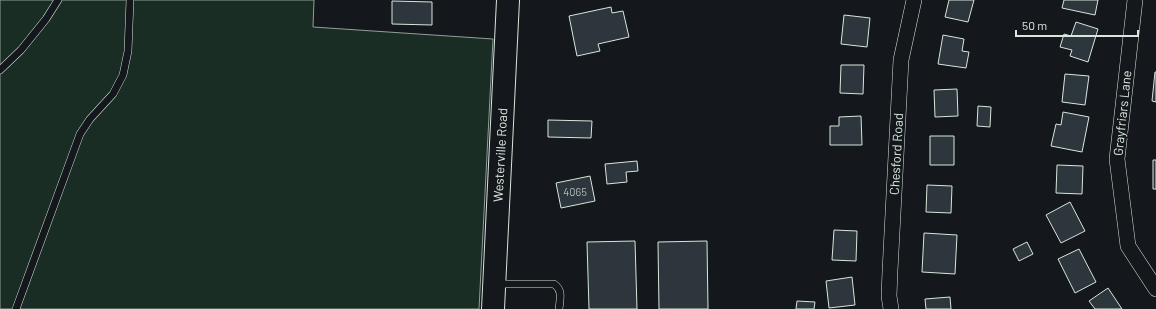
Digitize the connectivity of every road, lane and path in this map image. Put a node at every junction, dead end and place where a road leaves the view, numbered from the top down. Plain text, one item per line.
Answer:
1 (58, 0) edge
2 (130, 0) edge
3 (508, 0) edge
4 (914, 0) edge
5 (1135, 0) edge
6 (0, 70) edge
7 (494, 284) junction
8 (1156, 289) edge
9 (16, 309) edge
10 (493, 309) edge
11 (559, 309) edge
12 (891, 309) edge

1 - 6 lane
2 - 9 lane
3 - 7 main road, Westerville Road
4 - 12 street, Chesford Road
5 - 8 street, Grayfriars Lane
7 - 10 main road, Westerville Road
7 - 11 lane

